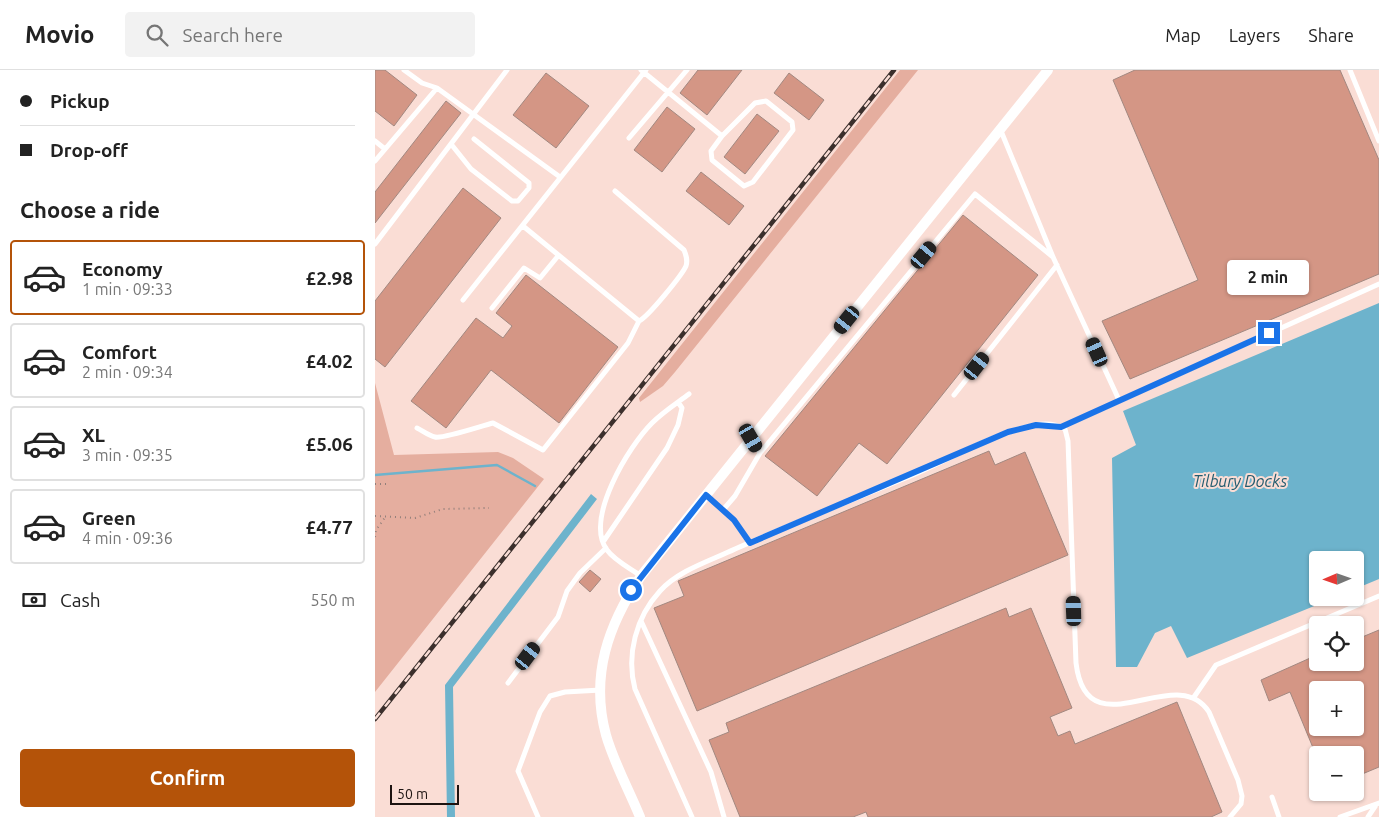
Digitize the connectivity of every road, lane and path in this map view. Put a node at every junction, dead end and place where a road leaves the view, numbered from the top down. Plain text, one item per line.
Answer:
1 (404, 70) edge
2 (507, 70) edge
3 (687, 70) edge
4 (1049, 70) edge
5 (1350, 70) edge
6 (644, 71) edge
7 (437, 88) junction
8 (669, 94) junction
9 (474, 114) junction
10 (1001, 131) junction
11 (721, 136) junction
12 (629, 138) dead end
13 (474, 139) dead end
14 (1379, 140) edge
15 (375, 141) edge
16 (451, 144) junction
17 (385, 149) junction
18 (375, 161) edge
19 (560, 177) junction
20 (615, 191) dead end
21 (523, 226) junction
22 (375, 244) edge
23 (558, 256) junction
24 (1053, 257) junction
25 (1057, 265) junction
26 (1379, 284) edge
27 (463, 300) dead end
28 (492, 308) dead end
29 (639, 321) junction
30 (689, 394) dead end
31 (954, 395) dead end
32 (1119, 400) junction
33 (679, 402) junction
34 (1061, 427) junction
35 (417, 428) dead end
36 (751, 438) junction
37 (760, 453) junction
38 (375, 484) edge
39 (389, 484) dead end
40 (706, 495) junction
41 (489, 508) dead end
42 (723, 510) junction
43 (375, 516) edge
44 (386, 516) junction
45 (375, 537) edge
46 (603, 542) junction
47 (750, 543) junction
48 (606, 548) junction
49 (641, 576) junction
50 (1379, 596) edge
51 (641, 621) junction
52 (508, 683) dead end
53 (601, 690) junction
54 (1194, 697) junction
55 (1272, 797) dead end
56 (1377, 804) edge
57 (538, 817) edge
58 (640, 817) edge
59 (692, 817) edge
60 (724, 817) edge
61 (1230, 817) edge
62 (1279, 817) edge
63 (1341, 817) edge
64 (1368, 817) edge

1 - 7 lane
2 - 9 lane
3 - 8 lane
4 - 10 street
5 - 14 lane
6 - 8 lane
6 - 19 lane
7 - 9 lane
7 - 17 lane
8 - 11 lane
8 - 12 lane
9 - 16 lane
9 - 19 lane
10 - 24 lane
10 - 36 street
11 - 11 lane
13 - 16 lane
15 - 17 lane
16 - 22 lane
17 - 18 lane
19 - 21 lane
20 - 29 lane
21 - 23 lane
21 - 27 lane
23 - 28 lane
23 - 29 lane
24 - 25 lane
24 - 37 lane
25 - 31 lane
25 - 32 lane
26 - 32 lane
29 - 35 lane
30 - 33 lane
32 - 34 lane
33 - 46 lane
33 - 46 lane
34 - 47 lane
34 - 54 lane
36 - 37 lane
36 - 40 street
37 - 42 lane
38 - 39 path
40 - 42 lane
40 - 49 street
41 - 44 path
42 - 47 lane
43 - 44 path
44 - 45 path
46 - 48 lane
47 - 51 lane
48 - 49 lane
48 - 52 lane
49 - 53 street
50 - 54 lane
51 - 59 lane
51 - 60 lane
53 - 57 lane
53 - 58 street
54 - 61 lane
55 - 62 lane
56 - 63 lane
56 - 64 lane

